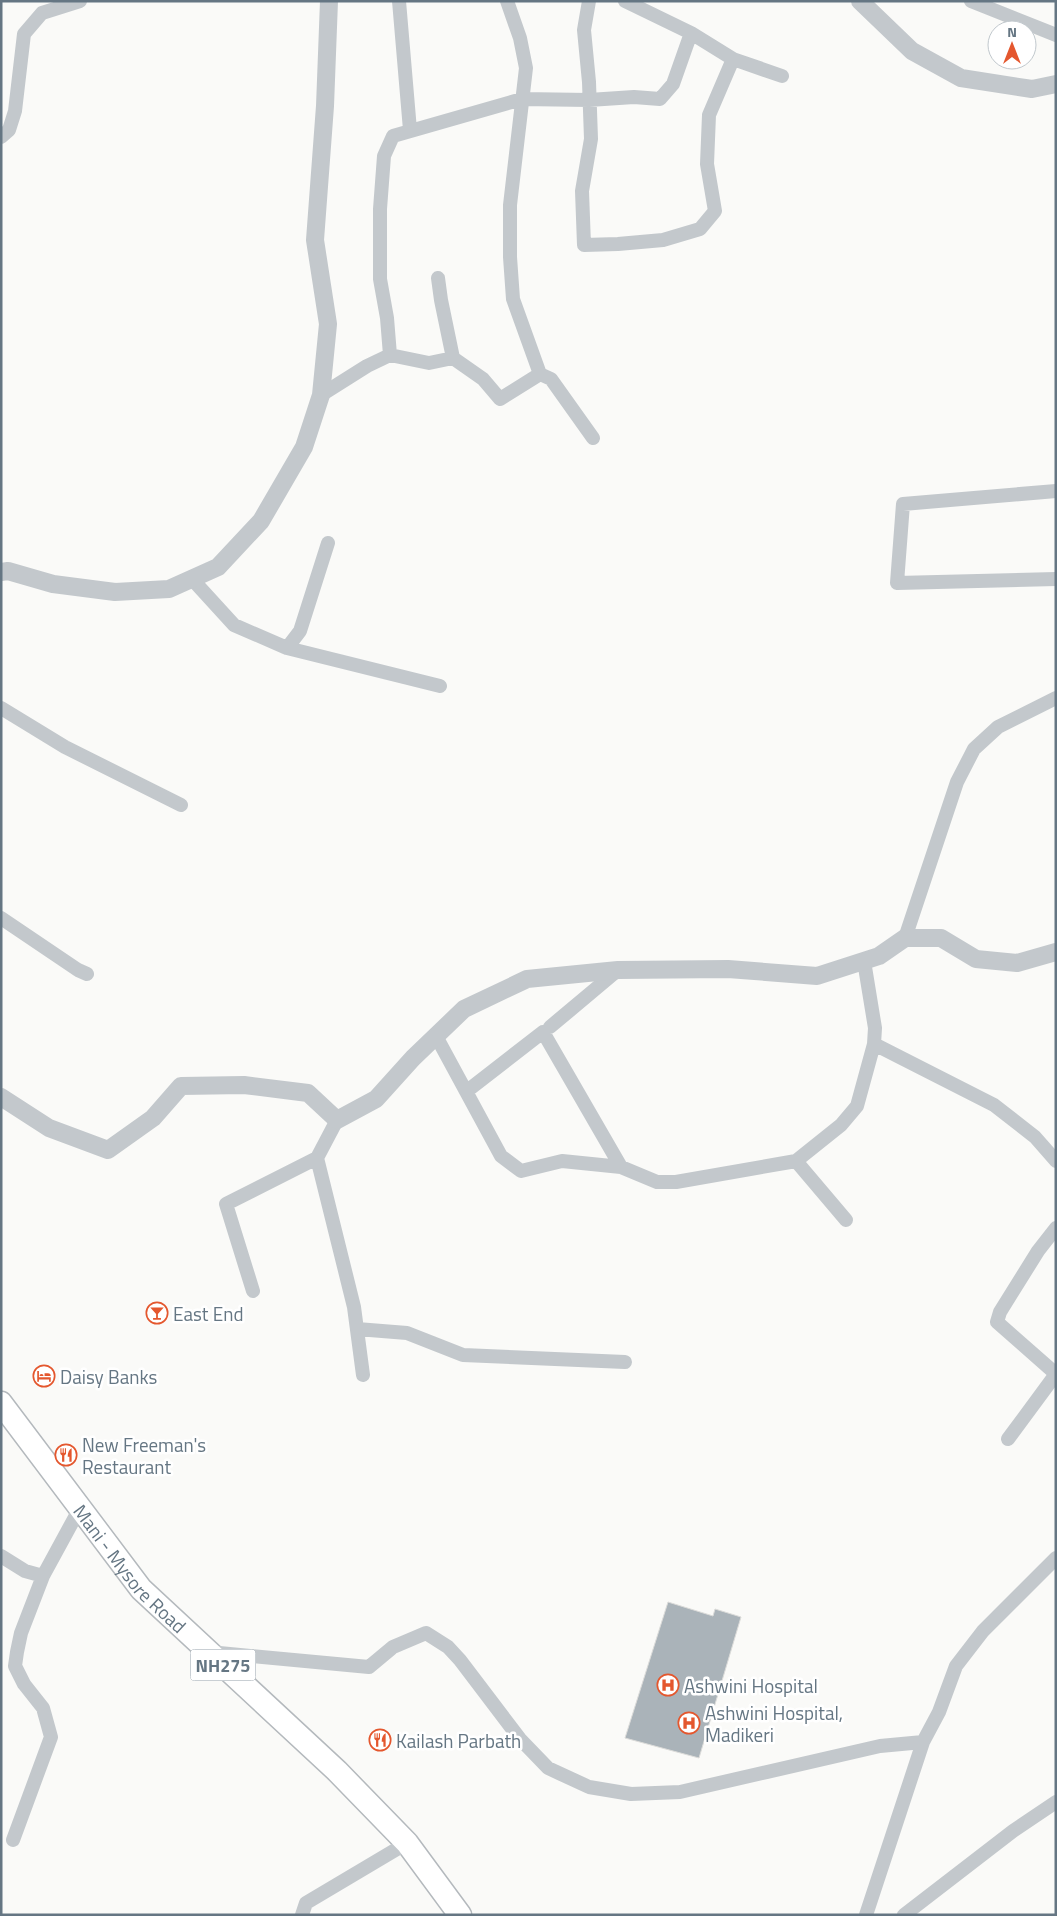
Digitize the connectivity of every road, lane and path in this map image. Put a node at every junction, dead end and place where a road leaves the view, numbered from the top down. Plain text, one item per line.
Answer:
1 (80, 1) edge
2 (329, 1) edge
3 (399, 1) edge
4 (507, 1) edge
5 (589, 1) edge
6 (625, 1) edge
7 (860, 1) edge
8 (971, 1) edge
9 (691, 33) junction
10 (1056, 35) edge
11 (734, 59) junction
12 (782, 76) dead end
13 (1056, 84) edge
14 (522, 99) junction
15 (590, 100) junction
16 (410, 130) junction
17 (1, 137) edge
18 (438, 278) dead end
19 (390, 355) junction
20 (453, 358) junction
21 (540, 374) junction
22 (321, 395) junction
23 (593, 438) dead end
24 (1056, 491) edge
25 (328, 543) dead end
26 (1, 572) edge
27 (192, 579) junction
28 (1056, 579) edge
29 (287, 648) junction
30 (440, 686) dead end
31 (1056, 698) edge
32 (1, 708) edge
33 (181, 805) dead end
34 (1, 918) edge
35 (905, 938) junction
36 (1056, 952) edge
37 (864, 961) junction
38 (618, 970) junction
39 (87, 974) dead end
40 (550, 1027) dead end
41 (436, 1036) junction
42 (874, 1044) junction
43 (467, 1091) junction
44 (1, 1097) edge
45 (337, 1120) junction
46 (316, 1158) junction
47 (796, 1160) junction
48 (1056, 1161) edge
49 (621, 1167) junction
50 (846, 1220) dead end
51 (1056, 1228) edge
52 (253, 1292) dead end
53 (357, 1329) junction
54 (625, 1362) dead end
55 (1056, 1374) edge
56 (363, 1375) dead end
57 (1, 1403) edge
58 (1008, 1439) dead end
59 (80, 1508) junction
60 (1, 1556) edge
61 (1056, 1558) edge
62 (43, 1576) junction
63 (208, 1652) junction
64 (923, 1742) junction
65 (1056, 1802) edge
66 (13, 1840) dead end
67 (407, 1843) junction
68 (302, 1915) edge
69 (460, 1915) edge
70 (866, 1915) edge
71 (904, 1915) edge

1 - 17 street
2 - 22 street
3 - 16 street
4 - 14 street
5 - 15 street
6 - 9 street
7 - 13 street
8 - 10 street
9 - 11 street
9 - 15 street
11 - 12 street
11 - 15 street
14 - 15 street
14 - 16 street
14 - 21 street
16 - 19 street
18 - 20 street
19 - 20 street
19 - 22 street
20 - 21 street
21 - 23 street
22 - 27 street
24 - 28 street
25 - 29 street
26 - 27 street
27 - 29 street
29 - 30 street
31 - 35 street
32 - 33 street
34 - 39 street
35 - 36 street
35 - 37 street
37 - 38 street
37 - 42 street
38 - 40 street
38 - 41 street
41 - 43 street
41 - 45 street
42 - 47 street
42 - 48 street
43 - 49 street
43 - 49 street
44 - 45 street
45 - 46 street
46 - 52 street
46 - 53 street
47 - 49 street
47 - 50 street
51 - 55 street
53 - 54 street
53 - 56 street
55 - 58 street
57 - 59 highway, Mani - Mysore Road / NH275
59 - 62 street
59 - 63 highway, Mani - Mysore Road / NH275
60 - 62 street
61 - 64 street
62 - 66 street
63 - 64 street
63 - 67 highway, Mani - Mysore Road / NH275
64 - 70 street
65 - 71 street
67 - 68 street
67 - 69 highway, Mani - Mysore Road / NH275

